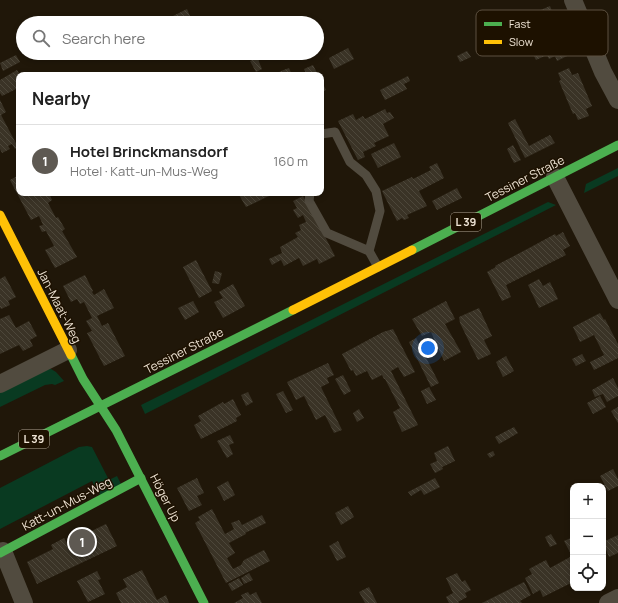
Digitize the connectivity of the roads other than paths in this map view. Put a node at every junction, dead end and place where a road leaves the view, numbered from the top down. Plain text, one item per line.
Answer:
1 (573, 0) edge
2 (577, 10) edge
3 (596, 56) edge
4 (618, 100) edge
5 (324, 134) edge
6 (618, 145) edge
7 (555, 177) junction
8 (310, 196) edge
9 (0, 215) edge
10 (369, 251) junction
11 (378, 267) junction
12 (618, 300) edge
13 (68, 350) junction
14 (0, 384) edge
15 (100, 406) junction
16 (0, 456) edge
17 (141, 478) junction
18 (1, 552) edge
19 (618, 598) edge
20 (24, 603) edge
21 (204, 603) edge
22 (608, 603) edge

1 - 2 street
3 - 4 street
5 - 10 lane
6 - 7 main road, Tessiner Straße / L 39
7 - 11 main road, Tessiner Straße / L 39
7 - 12 street
8 - 10 lane
9 - 13 main road, Jan-Maat-Weg
10 - 11 lane
11 - 15 main road, Tessiner Straße / L 39
13 - 14 street
13 - 15 main road, Jan-Maat-Weg
15 - 16 main road, Tessiner Straße / L 39
15 - 17 main road, Höger Up
17 - 18 main road, Katt-un-Mus-Weg
17 - 21 main road, Höger Up
18 - 20 street
19 - 22 street

